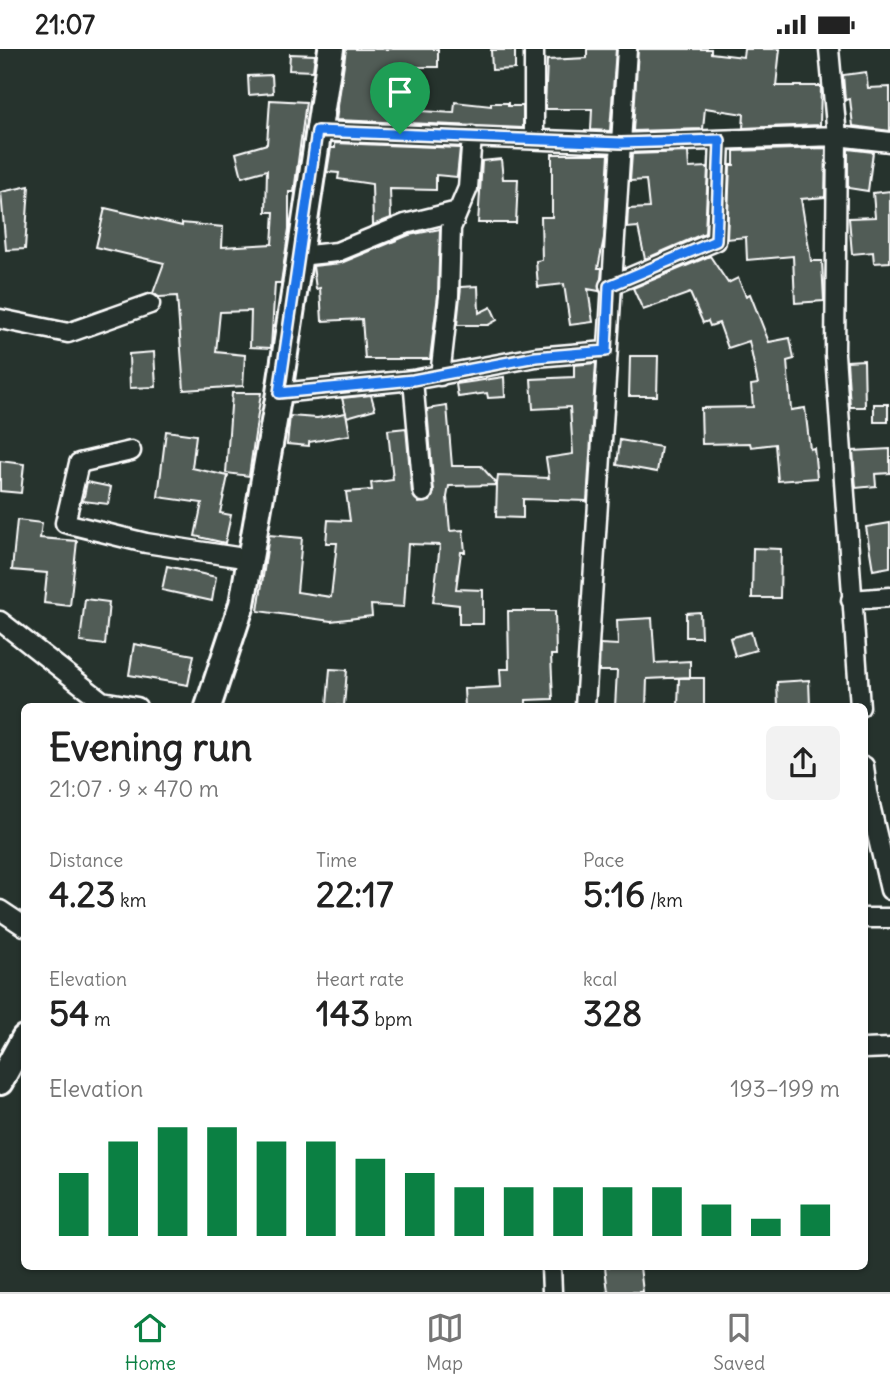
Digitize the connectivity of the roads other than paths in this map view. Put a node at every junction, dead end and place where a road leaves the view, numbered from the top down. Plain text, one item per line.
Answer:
1 (331, 49) edge
2 (534, 49) edge
3 (627, 49) edge
4 (829, 49) edge
5 (317, 131) junction
6 (472, 135) junction
7 (837, 136) junction
8 (534, 139) junction
9 (720, 140) junction
10 (890, 142) edge
11 (621, 143) junction
12 (458, 211) junction
13 (299, 256) junction
14 (609, 286) junction
15 (150, 304) dead end
16 (0, 319) edge
17 (606, 351) junction
18 (440, 376) junction
19 (413, 380) junction
20 (279, 393) junction
21 (131, 451) dead end
22 (423, 492) dead end
23 (250, 559) junction
24 (890, 597) edge
25 (851, 600) junction
26 (0, 621) edge
27 (114, 703) edge
28 (209, 703) edge
29 (585, 703) edge
30 (860, 703) edge
31 (868, 796) edge
32 (890, 890) edge
33 (0, 911) edge
34 (868, 918) edge
35 (890, 918) edge
36 (21, 924) edge
37 (21, 1044) edge
38 (890, 1048) edge
39 (868, 1049) edge
40 (0, 1082) edge
41 (551, 1270) edge
42 (552, 1292) edge

1 - 5 street
2 - 8 street
3 - 11 street
4 - 7 street
5 - 6 street
5 - 13 street
6 - 8 street
6 - 12 street
7 - 9 street
7 - 10 street
7 - 25 street
8 - 11 street
9 - 11 street
9 - 14 street
11 - 14 street
12 - 13 street
12 - 18 street
13 - 20 street
14 - 17 street
15 - 16 street
17 - 18 street
17 - 29 street
18 - 19 street
19 - 20 street
19 - 22 street
20 - 23 street
21 - 23 street
23 - 28 street
24 - 25 street
25 - 30 street
26 - 27 street
31 - 32 street
33 - 36 street
34 - 35 street
37 - 40 street
38 - 39 street
41 - 42 street

